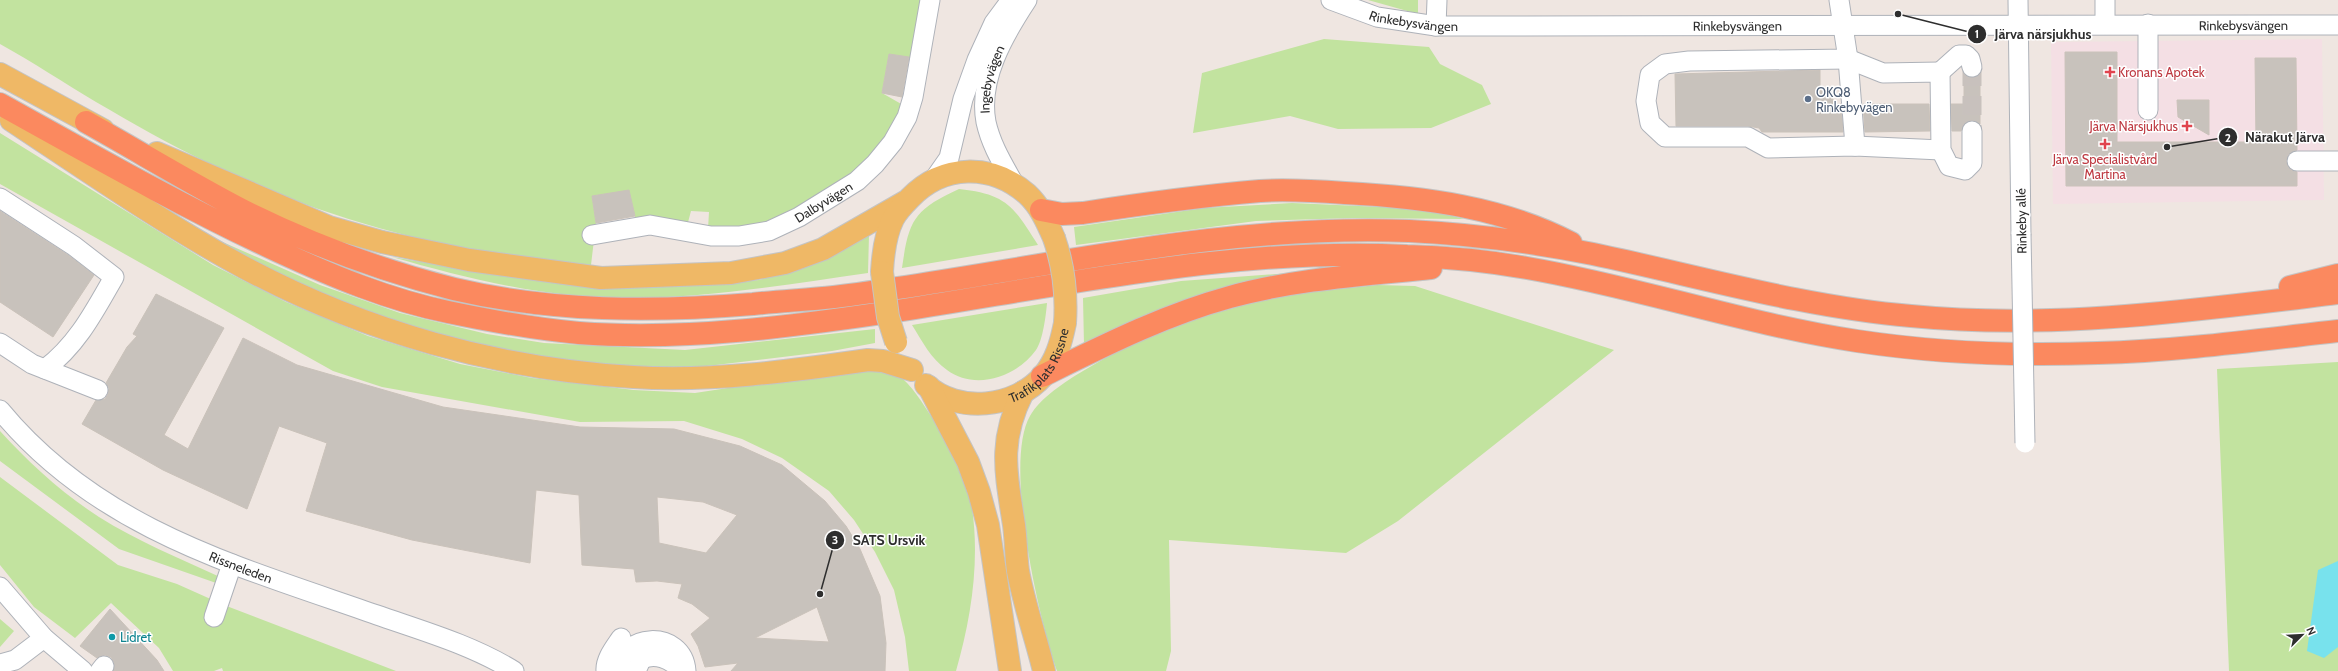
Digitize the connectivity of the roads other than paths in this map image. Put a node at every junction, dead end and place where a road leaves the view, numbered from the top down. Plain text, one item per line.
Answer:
1 (930, 0) edge
2 (1010, 0) edge
3 (1027, 0) edge
4 (1331, 0) edge
5 (1437, 0) edge
6 (1839, 0) edge
7 (2018, 0) edge
8 (2105, 0) edge
9 (1843, 24) junction
10 (2018, 24) junction
11 (2105, 24) junction
12 (2148, 24) junction
13 (2338, 25) edge
14 (1436, 26) junction
15 (1848, 60) junction
16 (1972, 67) dead end
17 (1940, 72) junction
18 (0, 74) edge
19 (0, 104) edge
20 (2148, 110) dead end
21 (0, 113) edge
22 (86, 122) junction
23 (1972, 131) tunnel mouth
24 (1855, 146) junction
25 (1941, 150) junction
26 (2297, 161) dead end
27 (2338, 161) edge
28 (936, 178) junction
29 (1014, 184) junction
30 (0, 198) edge
31 (905, 202) junction
32 (1041, 210) junction
33 (592, 235) dead end
34 (1592, 254) junction
35 (1484, 262) junction
36 (2338, 275) edge
37 (2338, 293) edge
38 (2205, 309) junction
39 (2338, 331) edge
40 (0, 343) edge
41 (45, 369) junction
42 (912, 370) junction
43 (1042, 376) junction
44 (929, 388) junction
45 (98, 390) dead end
46 (1022, 392) junction
47 (0, 410) edge
48 (2025, 443) dead end
49 (232, 564) junction
50 (0, 587) edge
51 (214, 617) dead end
52 (44, 638) junction
53 (621, 638) dead end
54 (12, 665) edge
55 (83, 671) edge
56 (514, 671) edge
57 (606, 671) edge
58 (620, 671) edge
59 (636, 671) edge
60 (681, 671) edge
61 (686, 671) edge
62 (1010, 671) edge
63 (1044, 671) edge

1 - 33 street, Dalbyvägen
2 - 28 street, Ingebyvägen
3 - 29 street, Ingebyvägen
4 - 14 street, Rinkebysvängen
5 - 14 street
6 - 9 street
7 - 10 street, Rinkeby allé
8 - 11 street
9 - 10 street, Rinkebysvängen
9 - 14 street, Rinkebysvängen
9 - 15 street
10 - 11 street, Rinkebysvängen
10 - 48 street, Rinkeby allé, bridge
11 - 12 street, Rinkebysvängen
12 - 13 street, Rinkebysvängen
12 - 20 street
15 - 17 street
15 - 24 street
15 - 24 street
16 - 17 street
17 - 25 street
18 - 22 main road
19 - 35 highway
21 - 42 main road
22 - 31 main road
22 - 34 highway
23 - 25 street
24 - 25 street
26 - 27 street
28 - 29 main road, Trafikplats Rissne
28 - 31 main road, Trafikplats Rissne
29 - 32 main road, Trafikplats Rissne
30 - 41 street
31 - 42 main road, Trafikplats Rissne, bridge
32 - 34 highway
32 - 43 main road, Trafikplats Rissne, bridge
34 - 38 highway
35 - 39 highway
35 - 43 highway
36 - 38 highway
37 - 38 highway
40 - 41 street
41 - 45 street
42 - 44 main road, Trafikplats Rissne
43 - 46 main road, Trafikplats Rissne
44 - 46 main road, Trafikplats Rissne
44 - 62 main road
46 - 63 main road
47 - 49 street, Rissneleden
49 - 51 street
49 - 56 street, Rissneleden
50 - 52 street
52 - 54 street
52 - 55 street
53 - 57 street
58 - 61 street
59 - 60 street

